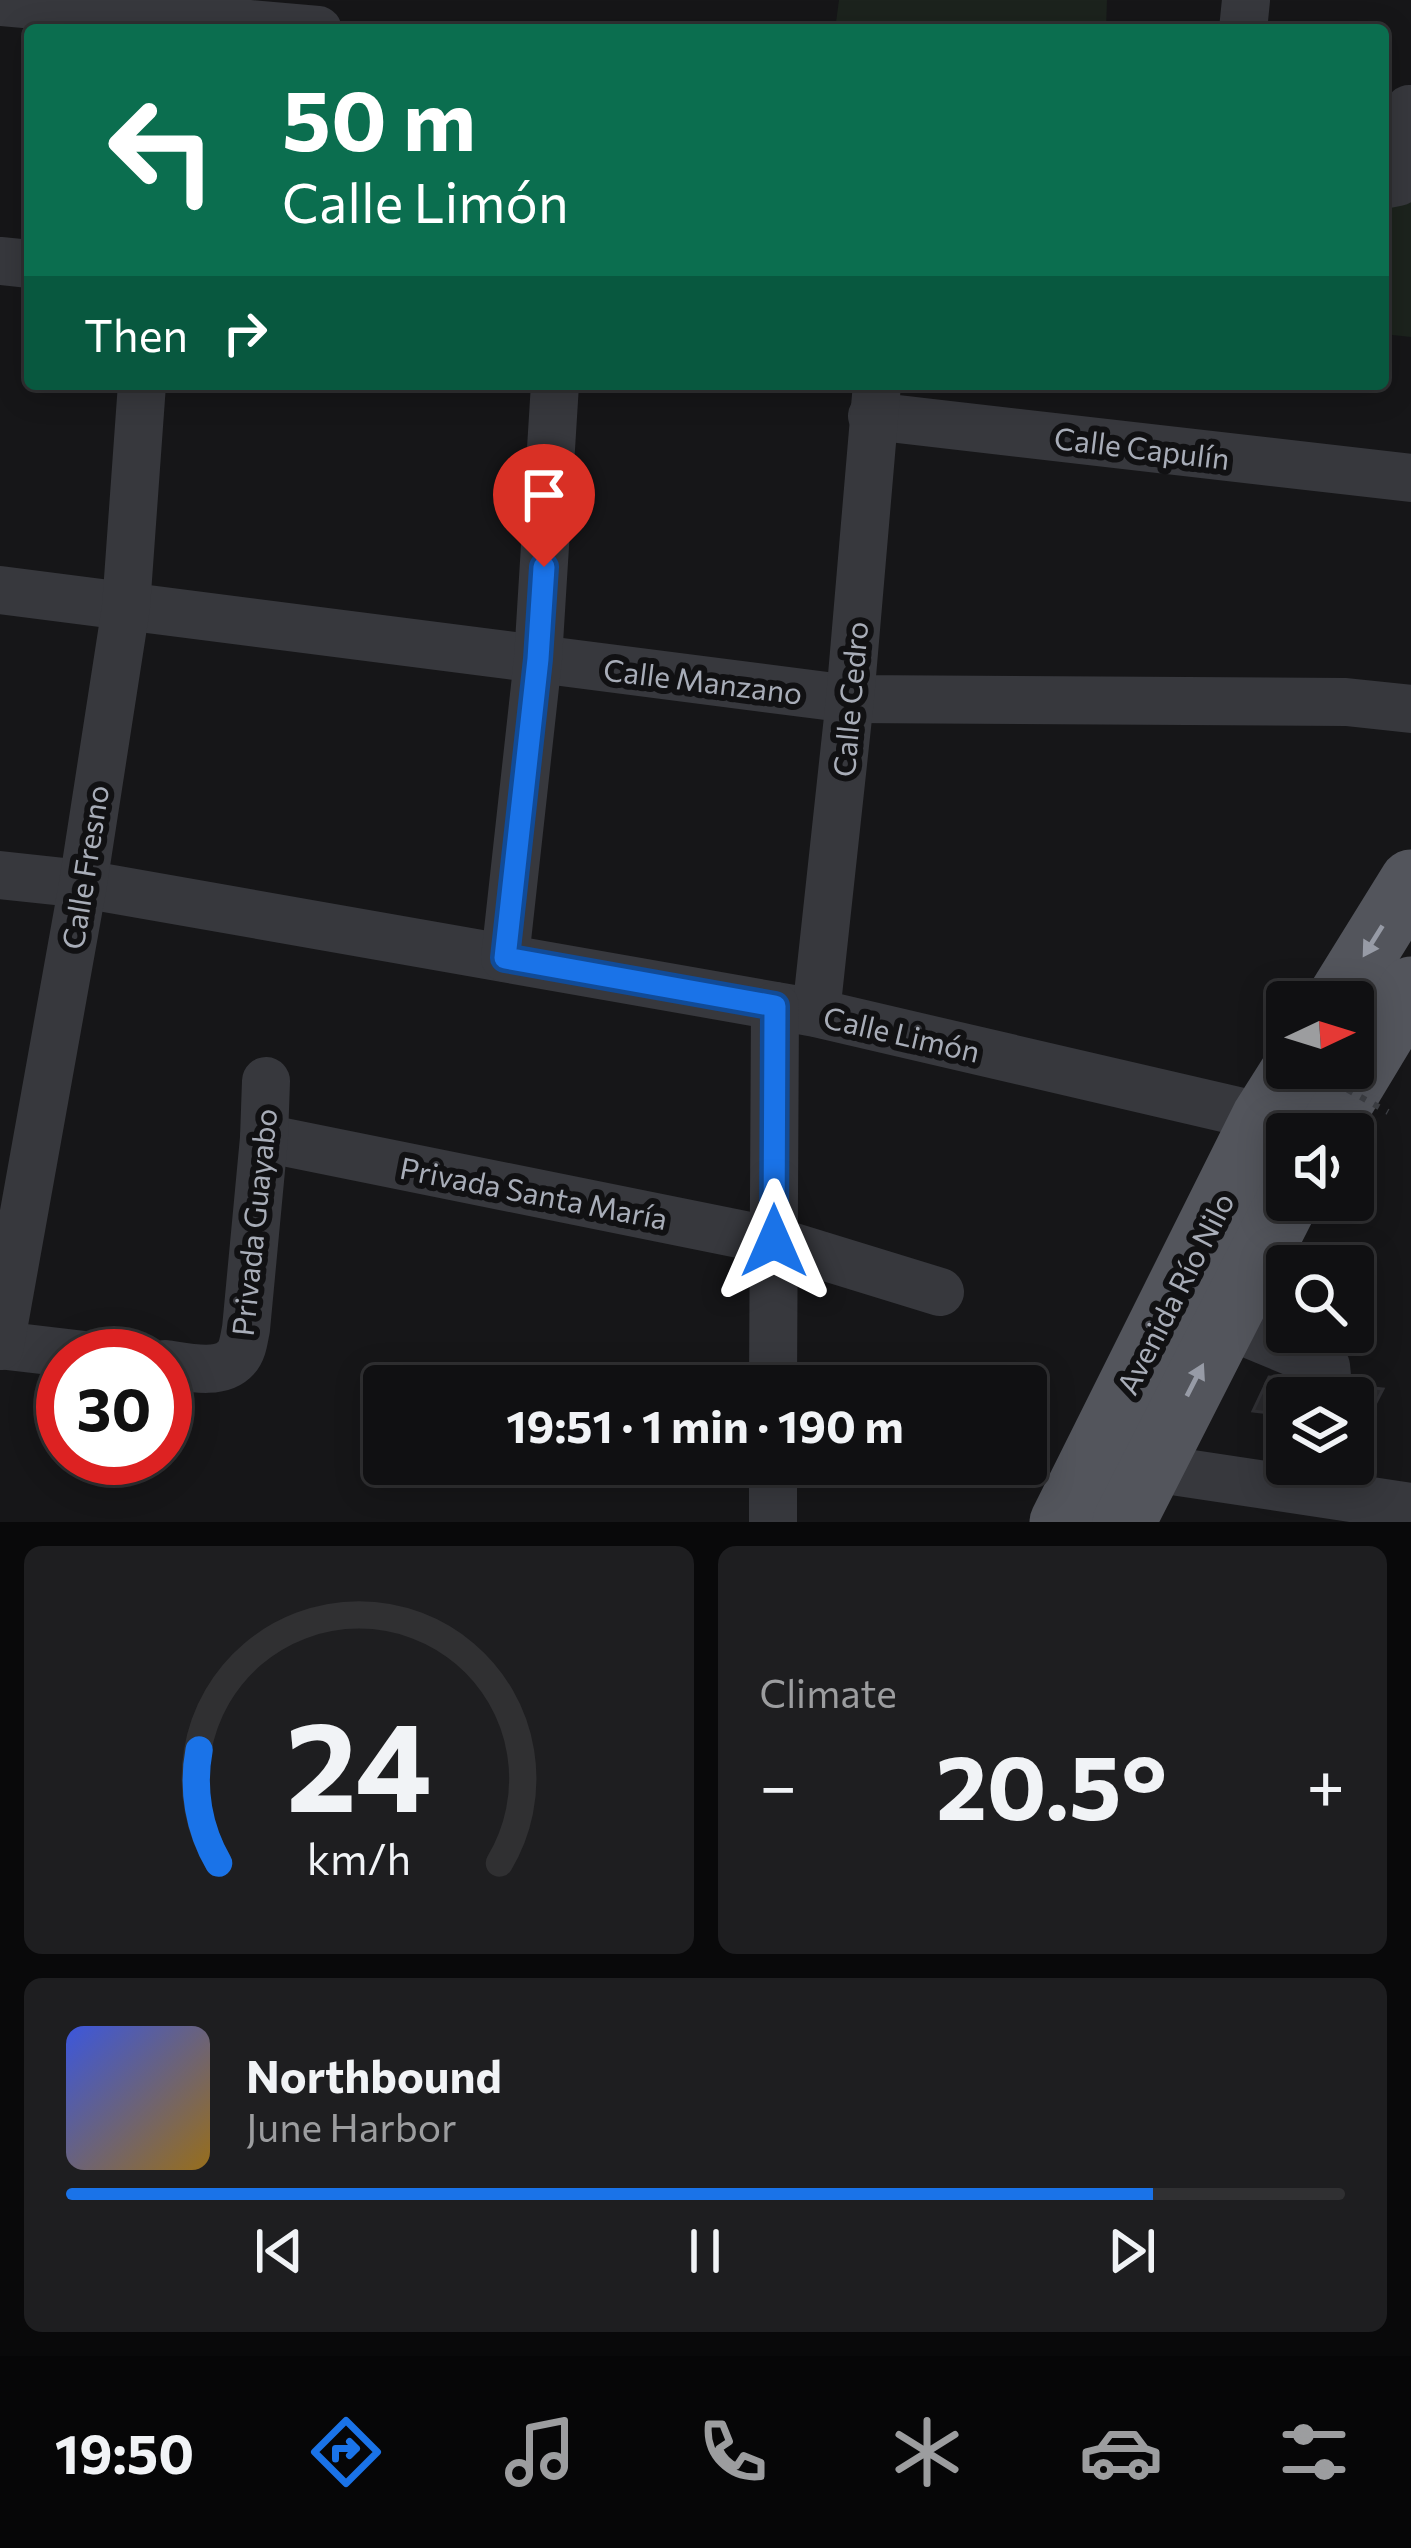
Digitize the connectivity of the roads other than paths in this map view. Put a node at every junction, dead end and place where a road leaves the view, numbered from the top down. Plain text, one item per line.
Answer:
1 (0, 2) edge
2 (175, 15) edge
3 (261, 24) edge
4 (1401, 108) edge
5 (1389, 184) edge
6 (142, 390) edge
7 (555, 390) edge
8 (874, 400) edge
9 (1411, 478) edge
10 (0, 590) edge
11 (126, 607) junction
12 (538, 659) junction
13 (850, 699) junction
14 (1411, 709) edge
15 (0, 875) edge
16 (1411, 881) edge
17 (82, 884) junction
18 (505, 958) junction
19 (1349, 981) edge
20 (1411, 988) edge
21 (796, 1010) junction
22 (266, 1081) dead end
23 (1286, 1106) edge
24 (1335, 1113) edge
25 (265, 1138) junction
26 (1277, 1221) edge
27 (774, 1241) junction
28 (940, 1292) dead end
29 (1225, 1324) junction
30 (0, 1346) edge
31 (36, 1350) edge
32 (773, 1365) edge
33 (192, 1368) edge
34 (1326, 1377) edge
35 (1266, 1471) edge
36 (1122, 1482) edge
37 (773, 1485) edge
38 (1333, 1485) edge
39 (1411, 1507) edge
40 (772, 1522) edge
41 (1061, 1522) edge

1 - 2 street
2 - 3 street
4 - 5 street
6 - 11 street, Calle Fresno
7 - 12 street
8 - 9 street, Calle Capulín
8 - 13 street, Calle Cedro
10 - 11 street, Calle Manzano
11 - 12 street, Calle Manzano
11 - 17 street, Calle Fresno
12 - 13 street, Calle Manzano
12 - 18 street
13 - 14 street, Calle Manzano
13 - 21 street, Calle Cedro
15 - 17 street, Calle Limón
16 -> 19 main road
17 - 18 street, Calle Limón
17 - 30 street, Calle Fresno
18 - 21 street, Calle Limón
20 - 24 main road
21 - 23 street, Calle Limón
21 - 27 street, Calle Cedro
22 - 25 street, Privada Guayabo
23 - 36 main road, Avenida Río Nilo
25 - 27 street, Privada Santa María
25 - 33 street, Privada Guayabo
26 - 29 main road, Avenida Río Nilo
27 - 28 street, Privada Santa María
27 - 32 street, Calle Cedro
29 - 34 street
36 -> 29 main road, Avenida Río Nilo
30 - 31 street
35 - 36 street
36 - 41 main road, Avenida Río Nilo
37 - 40 street
38 - 39 street

